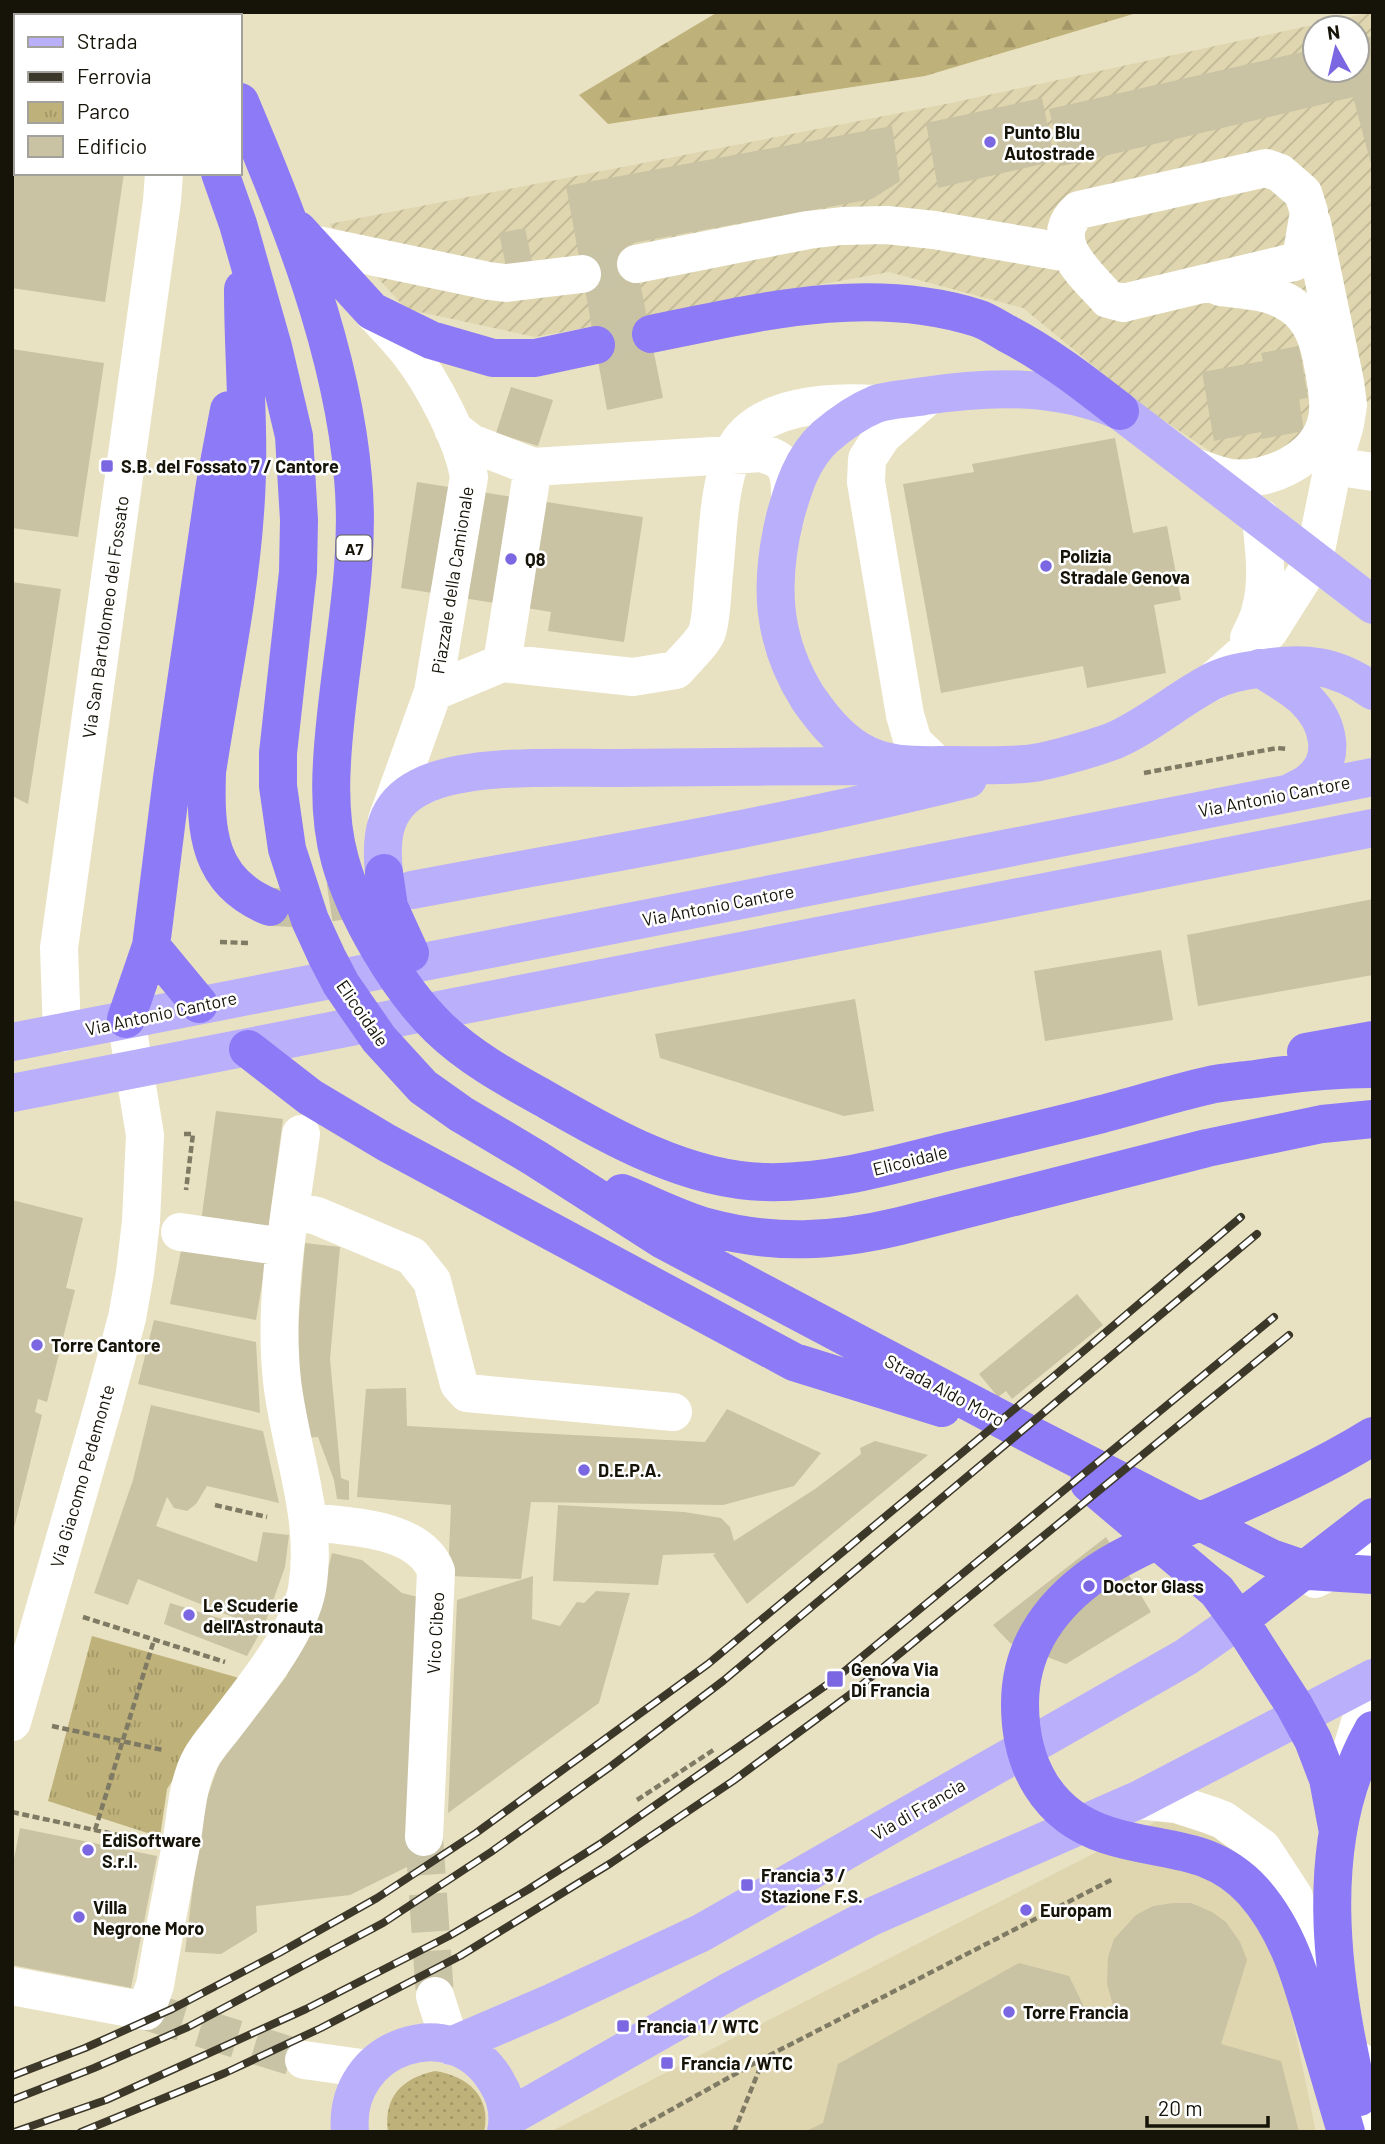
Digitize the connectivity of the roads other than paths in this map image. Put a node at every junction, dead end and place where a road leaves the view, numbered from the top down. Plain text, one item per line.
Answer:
1 (242, 106) edge
2 (221, 175) edge
3 (166, 182) edge
4 (1309, 212) junction
5 (238, 224) junction
6 (297, 229) junction
7 (1069, 253) junction
8 (636, 264) tunnel mouth
9 (582, 274) tunnel mouth
10 (1204, 285) junction
11 (372, 311) junction
12 (243, 332) junction
13 (651, 334) tunnel mouth
14 (596, 345) tunnel mouth
15 (1348, 387) edge
16 (928, 396) junction
17 (876, 404) junction
18 (1120, 411) junction
19 (453, 429) junction
20 (733, 454) junction
21 (1333, 466) junction
22 (533, 467) junction
23 (1194, 467) junction
24 (1373, 472) edge
25 (790, 497) junction
26 (1261, 518) junction
27 (1314, 560) junction
28 (1373, 605) edge
29 (502, 663) junction
30 (1237, 670) junction
31 (1373, 691) edge
32 (433, 692) junction
33 (1028, 764) junction
34 (920, 765) junction
35 (1373, 777) edge
36 (1287, 794) junction
37 (387, 820) junction
38 (1373, 828) edge
39 (382, 884) junction
40 (284, 896) junction
41 (151, 946) junction
42 (199, 1004) junction
43 (126, 1019) junction
44 (62, 1033) junction
45 (1373, 1041) edge
46 (12, 1042) edge
47 (248, 1049) junction
48 (1373, 1069) edge
49 (135, 1070) junction
50 (71, 1082) junction
51 (1198, 1088) junction
52 (12, 1093) edge
53 (1373, 1119) edge
54 (301, 1134) dead end
55 (535, 1158) junction
56 (291, 1210) junction
57 (180, 1232) road end
58 (285, 1247) junction
59 (673, 1412) dead end
60 (1373, 1436) edge
61 (1035, 1437) junction
62 (1373, 1517) edge
63 (310, 1522) junction
64 (1373, 1550) edge
65 (1373, 1575) edge
66 (1251, 1611) junction
67 (1373, 1679) edge
68 (13, 1719) edge
69 (1373, 1730) edge
70 (1138, 1800) junction
71 (1337, 1827) junction
72 (424, 1837) tunnel mouth
73 (1344, 1888) junction
74 (1294, 1897) junction
75 (12, 1986) edge
76 (435, 1996) tunnel mouth
77 (1338, 2033) junction
78 (451, 2046) junction
79 (304, 2060) tunnel mouth
80 (368, 2069) junction
81 (508, 2124) edge
82 (350, 2132) edge
83 (1333, 2132) edge
84 (1346, 2132) edge
85 (1368, 2132) edge

1 - 6 highway, A7
2 - 5 highway
3 - 44 street, Via San Bartolomeo del Fossato
4 - 7 street
4 - 10 street
4 - 15 street
5 - 12 highway
5 - 40 highway, Elicoidale
6 - 9 street
6 - 11 highway
6 - 39 highway, A7
7 - 8 street
7 - 10 street
10 - 15 street
11 - 14 highway
11 - 19 street, Piazzale della Camionale
12 - 40 highway
12 - 41 highway
13 - 18 highway
15 - 21 street, Piazzale della Camionale
15 - 23 street
16 - 17 main road, Piazzale della Camionale
16 - 18 main road, Piazzale della Camionale
16 - 34 street
17 - 20 street, Piazzale della Camionale
17 - 25 main road, Piazzale della Camionale
18 - 23 main road, Piazzale della Camionale
19 - 22 street, Piazzale della Camionale
19 - 32 street, Piazzale della Camionale
20 - 22 street, Piazzale della Camionale
20 - 25 street
20 - 29 street, Piazzale della Camionale
21 - 24 street
21 - 27 street, Piazzale della Camionale
22 - 29 street
23 - 26 main road, Piazzale della Camionale
25 - 34 main road, Piazzale della Camionale
26 - 27 main road, Piazzale della Camionale
26 - 30 street
27 - 28 main road, Piazzale della Camionale
27 - 30 street, Piazzale della Camionale
29 - 32 street, Piazzale della Camionale
30 - 31 main road, Piazzale della Camionale
30 - 33 main road, Piazzale della Camionale
30 - 36 main road
32 - 37 street, Piazzale della Camionale
33 - 34 main road, Piazzale della Camionale
33 - 39 main road
34 - 37 main road
35 - 36 main road, Via Antonio Cantore
36 - 42 main road, Via Antonio Cantore
37 - 39 main road
38 - 47 main road
39 - 51 highway, Elicoidale / A7
40 - 55 highway, Elicoidale
41 - 42 highway
41 - 43 highway
42 - 43 main road, Via Antonio Cantore
42 - 47 main road
43 - 44 main road, Via Antonio Cantore
43 - 49 street, Via Giacomo Pedemonte
44 - 46 main road, Via Antonio Cantore
44 - 50 main road, Via Antonio Cantore
45 - 51 highway
47 - 49 main road
47 - 61 highway
48 - 51 highway, Elicoidale
49 - 50 main road
49 - 68 street, Via Giacomo Pedemonte
50 - 52 main road
53 - 55 highway
54 - 56 street
55 - 61 highway, Strada Aldo Moro
56 - 58 street
56 - 59 street
57 - 58 street
58 - 63 street
60 - 84 highway
61 - 65 highway, Strada Aldo Moro
61 - 71 highway
62 - 66 highway
63 - 72 street, Vico Cibeo
63 - 75 street
64 - 66 street, Via di Francia
66 - 78 main road, Via di Francia
67 - 70 main road, Via di Francia
67 - 73 street
69 - 71 highway
70 - 74 street
70 - 81 main road, Via di Francia
71 - 85 highway
73 - 74 street
73 - 77 street
74 - 77 street
76 - 78 street
77 - 83 street
77 - 85 street
78 - 80 main road, Via di Francia
78 - 81 main road, Via di Francia
79 - 80 street
80 - 82 main road, Via di Francia

